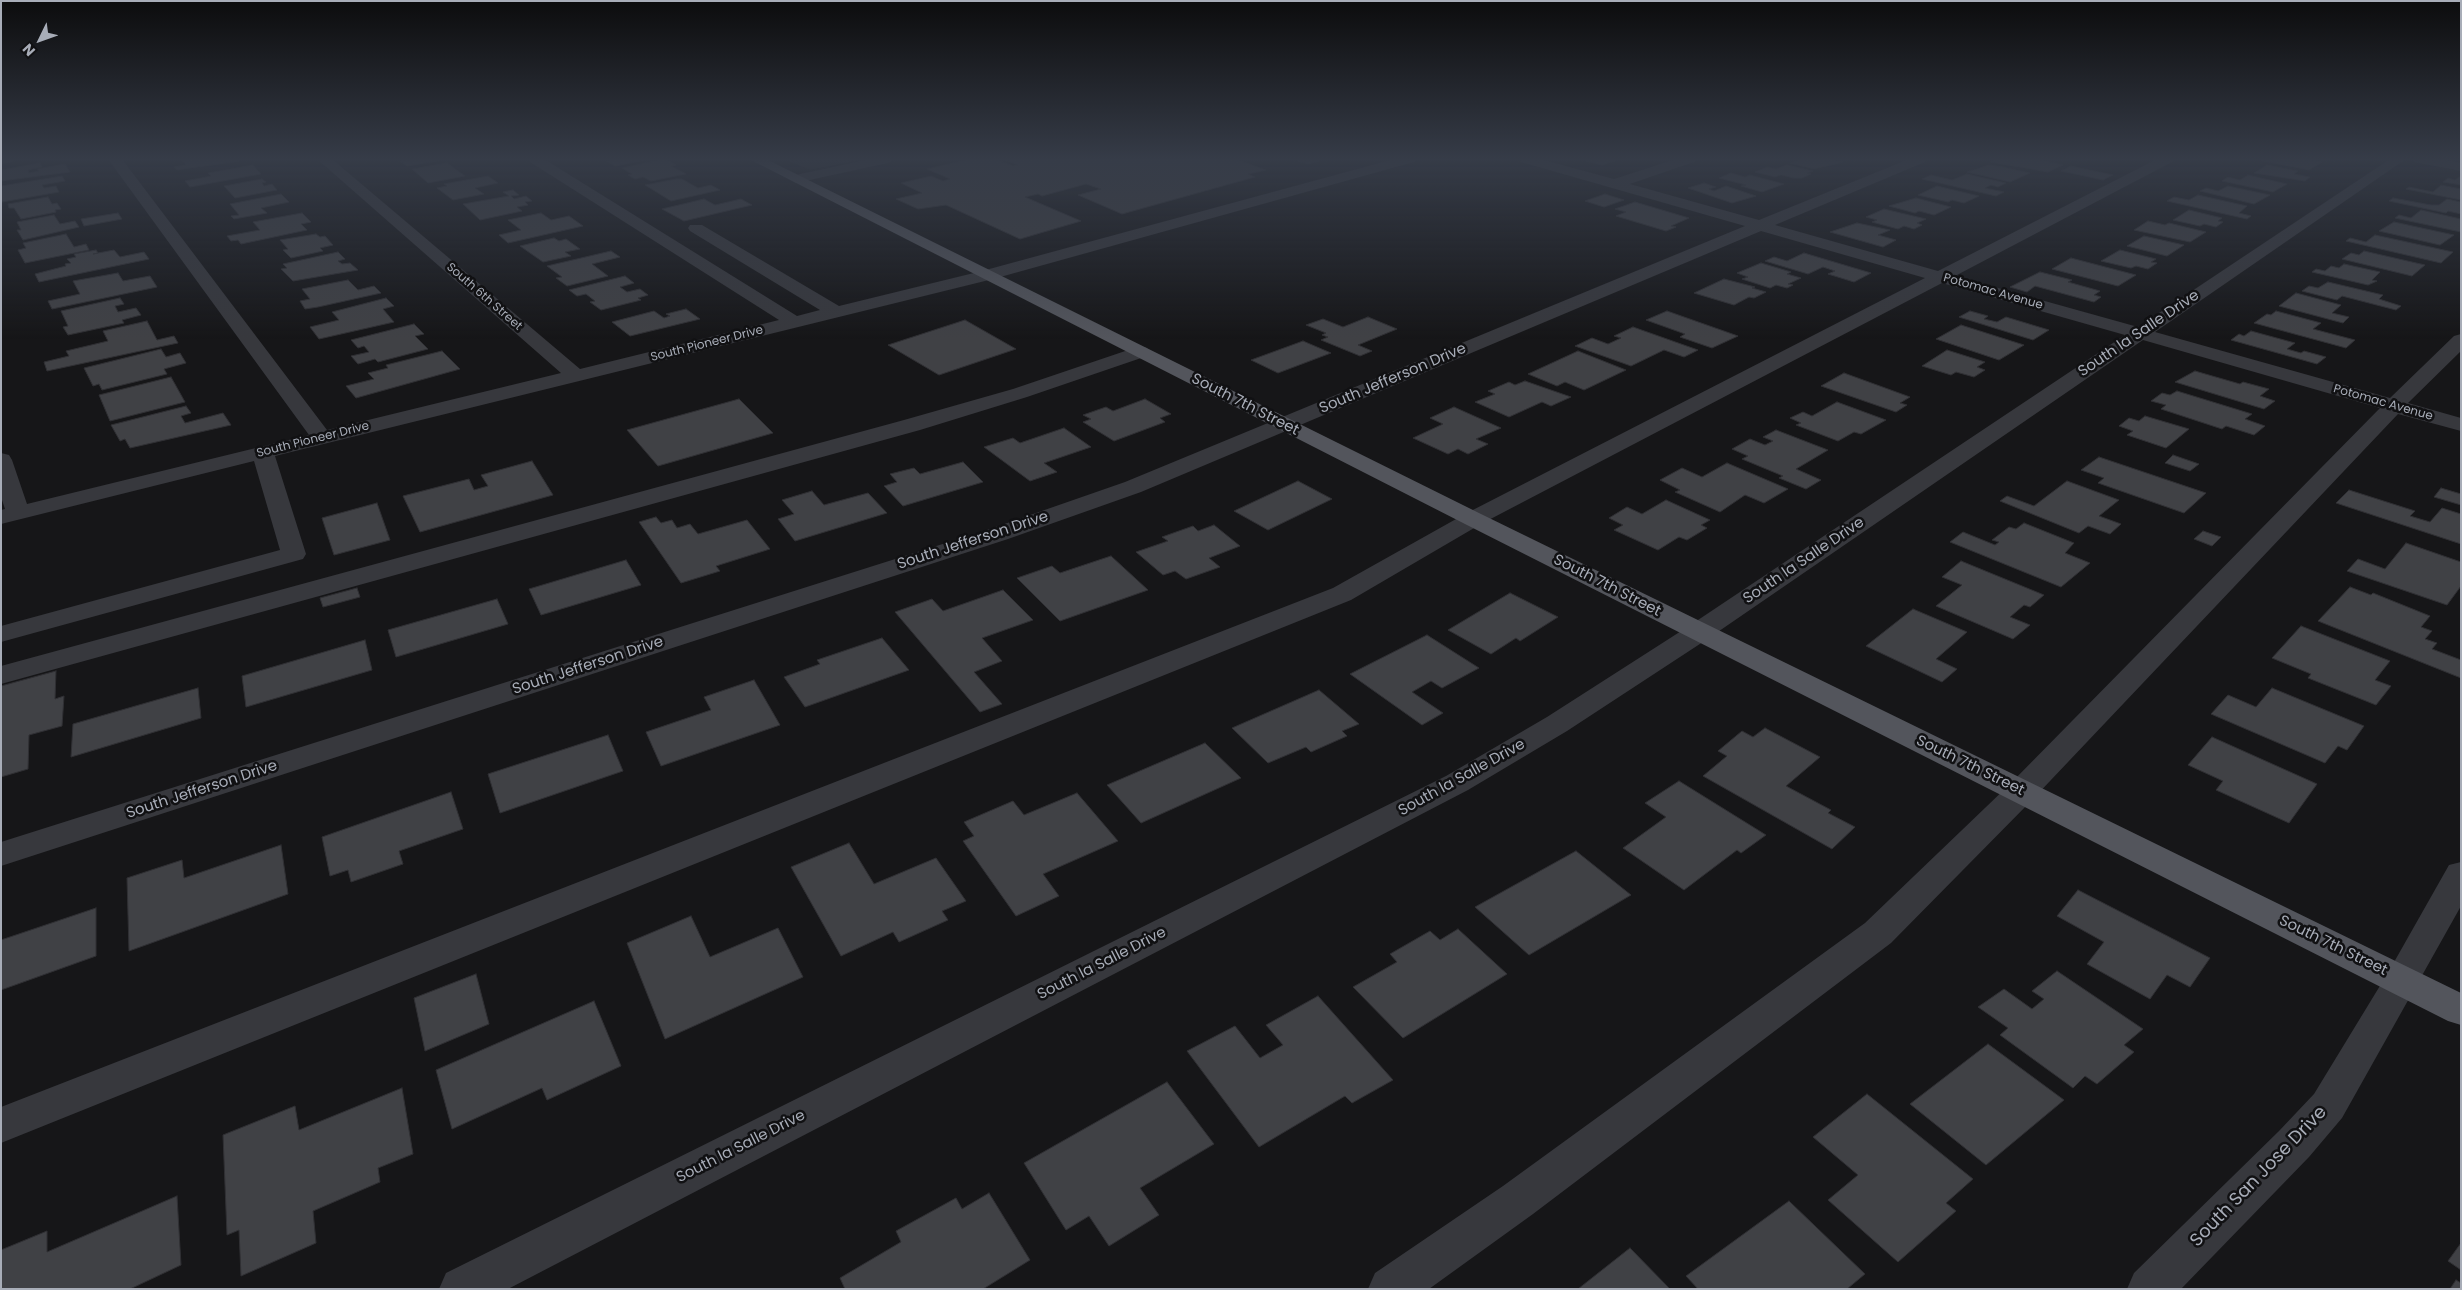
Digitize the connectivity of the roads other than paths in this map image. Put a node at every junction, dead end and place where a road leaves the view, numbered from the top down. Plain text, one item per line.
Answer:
1 (160, 219) edge
2 (394, 219) edge
3 (631, 219) edge
4 (876, 219) edge
5 (1190, 219) edge
6 (1735, 219) edge
7 (1774, 219) edge
8 (2051, 219) edge
9 (2309, 219) edge
10 (1758, 226) junction
11 (696, 228) dead end
12 (987, 275) junction
13 (1939, 277) junction
14 (836, 312) junction
15 (794, 322) junction
16 (2139, 333) junction
17 (2461, 340) edge
18 (1140, 352) junction
19 (576, 376) junction
20 (2394, 406) junction
21 (1284, 424) junction
22 (2461, 425) edge
23 (322, 438) junction
24 (263, 453) junction
25 (1, 460) edge
26 (10, 515) edge
27 (1473, 519) junction
28 (1699, 632) junction
29 (1, 634) edge
30 (1, 675) edge
31 (2021, 792) junction
32 (1, 854) edge
33 (2461, 874) edge
34 (2402, 981) junction
35 (2461, 1010) edge
36 (1, 1125) edge
37 (462, 1289) edge
38 (1391, 1289) edge
39 (2150, 1289) edge

1 - 23 street
2 - 19 street, South 6th Street
3 - 15 street
4 - 12 main road, South 7th Street
5 - 12 street, South Pioneer Drive
6 - 10 street, Potomac Avenue
7 - 10 street, South Jefferson Drive
8 - 13 street
9 - 16 street, South la Salle Drive
10 - 13 street, Potomac Avenue
10 - 21 street, South Jefferson Drive
11 - 14 street
12 - 14 street, South Pioneer Drive
12 - 18 main road, South 7th Street
13 - 16 street, Potomac Avenue
13 - 27 street
14 - 15 street, South Pioneer Drive
15 - 19 street, South Pioneer Drive
16 - 20 street, Potomac Avenue
16 - 28 street, South la Salle Drive
17 - 20 street
18 - 21 main road, South 7th Street
18 - 30 street
19 - 23 street, South Pioneer Drive
20 - 22 street, Potomac Avenue
20 - 31 street
21 - 27 main road, South 7th Street
21 - 32 street, South Jefferson Drive
23 - 24 street, South Pioneer Drive
24 - 26 street, South Pioneer Drive
24 - 29 street
25 - 26 street
27 - 28 main road, South 7th Street
27 - 36 street
28 - 31 main road, South 7th Street
28 - 37 street, South la Salle Drive
31 - 34 main road, South 7th Street
31 - 38 street
33 - 34 street, South San Jose Drive
34 - 35 main road, South 7th Street
34 - 39 street, South San Jose Drive

